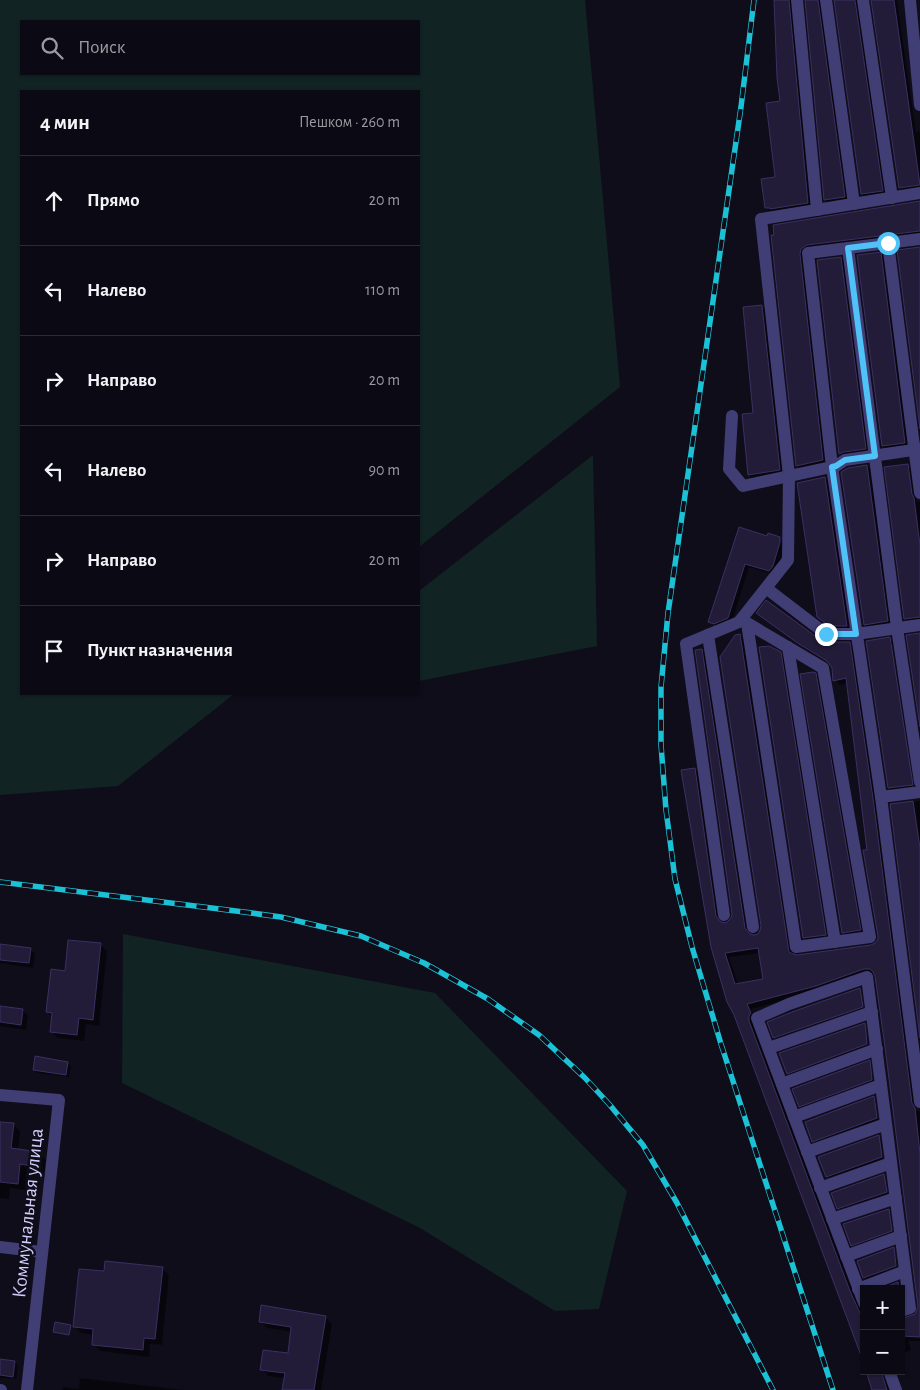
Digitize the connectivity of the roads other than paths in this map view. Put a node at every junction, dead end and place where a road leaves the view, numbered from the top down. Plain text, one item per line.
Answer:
1 (797, 0) edge
2 (826, 0) edge
3 (863, 0) edge
4 (910, 0) edge
5 (920, 106) edge
6 (920, 194) edge
7 (892, 198) junction
8 (854, 204) junction
9 (817, 210) junction
10 (920, 239) edge
11 (888, 243) junction
12 (848, 248) junction
13 (732, 416) dead end
14 (917, 450) edge
15 (875, 456) junction
16 (832, 467) junction
17 (789, 476) junction
18 (920, 493) edge
19 (766, 588) junction
20 (744, 621) junction
21 (920, 625) edge
22 (897, 628) junction
23 (856, 634) junction
24 (708, 635) junction
25 (788, 647) junction
26 (920, 782) edge
27 (920, 792) edge
28 (881, 797) junction
29 (724, 914) dead end
30 (753, 927) dead end
31 (835, 942) junction
32 (872, 1012) junction
33 (769, 1048) junction
34 (877, 1049) junction
35 (782, 1084) junction
36 (881, 1085) junction
37 (0, 1095) edge
38 (920, 1102) edge
39 (794, 1117) junction
40 (886, 1124) junction
41 (807, 1152) junction
42 (891, 1163) junction
43 (820, 1188) junction
44 (896, 1198) junction
45 (832, 1219) junction
46 (901, 1236) junction
47 (0, 1246) edge
48 (42, 1252) junction
49 (846, 1256) junction
50 (905, 1271) junction
51 (858, 1289) junction
52 (860, 1294) edge
53 (905, 1310) edge
54 (890, 1375) edge
55 (28, 1390) edge
56 (896, 1390) edge

1 - 9 street
2 - 8 street
3 - 7 street
4 - 5 street
6 - 7 street
7 - 8 street
8 - 9 street
9 - 17 street
10 - 11 street
11 - 12 street
11 - 14 street
12 - 15 street
12 - 16 street
13 - 17 street
14 - 15 street
14 - 18 street
15 - 16 street
15 - 22 street
16 - 17 street
16 - 23 street
17 - 19 street
19 - 20 street
19 - 23 street
20 - 24 street
20 - 25 street
20 - 31 street
21 - 22 street
22 - 23 street
22 - 26 street
23 - 28 street
24 - 29 street
24 - 30 street
25 - 31 street
25 - 31 street
27 - 28 street
28 - 38 street
32 - 33 street
32 - 33 street
32 - 34 street
33 - 35 street
34 - 35 street
34 - 36 street
35 - 39 street
36 - 39 street
36 - 40 street
37 - 48 street, Коммунальная улица
39 - 41 street
40 - 41 street
40 - 42 street
41 - 43 street
42 - 43 street
42 - 44 street
43 - 45 street
44 - 45 street
44 - 46 street
45 - 49 street
46 - 49 street
46 - 50 street
47 - 48 street
48 - 55 street, Коммунальная улица
49 - 51 street
50 - 51 street
50 - 53 street
51 - 52 street
54 - 56 street

